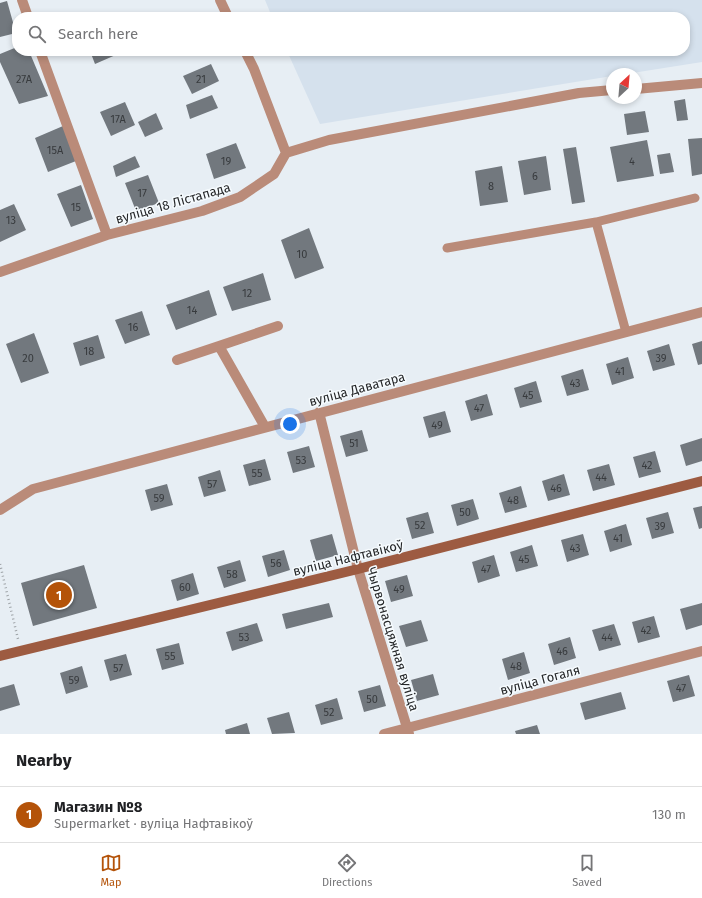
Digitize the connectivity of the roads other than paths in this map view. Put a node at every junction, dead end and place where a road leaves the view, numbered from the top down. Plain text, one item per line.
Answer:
1 (22, 0) edge
2 (220, 0) edge
3 (26, 12) edge
4 (226, 12) edge
5 (42, 56) edge
6 (248, 56) edge
7 (702, 83) edge
8 (642, 88) edge
9 (606, 91) edge
10 (286, 153) junction
11 (695, 198) dead end
12 (596, 222) junction
13 (107, 235) junction
14 (447, 248) dead end
15 (0, 272) edge
16 (702, 312) edge
17 (278, 326) dead end
18 (626, 332) junction
19 (219, 346) junction
20 (177, 360) dead end
21 (319, 412) junction
22 (265, 427) junction
23 (702, 481) edge
24 (0, 510) edge
25 (358, 569) junction
26 (702, 651) edge
27 (0, 656) edge
28 (408, 731) edge
29 (384, 734) edge

1 - 3 street
2 - 4 street
5 - 13 street, вуліца 18 Лістапада
6 - 10 street
7 - 8 street
9 - 10 street
10 - 13 street, вуліца 18 Лістапада
11 - 12 lane
12 - 14 lane
12 - 18 lane
13 - 15 street, вуліца 18 Лістапада
16 - 18 street, вуліца Даватара
17 - 19 street
18 - 21 street, вуліца Даватара
19 - 20 street
19 - 22 street
21 - 22 street, вуліца Даватара
21 - 25 street, Чырвонасцяжная вуліца
22 - 24 street, вуліца Даватара
23 - 25 street, вуліца Нафтавікоў
25 - 27 street, вуліца Нафтавікоў
25 - 28 street, Чырвонасцяжная вуліца
26 - 28 street, вуліца Гогаля
28 - 29 street, вуліца Гогаля

